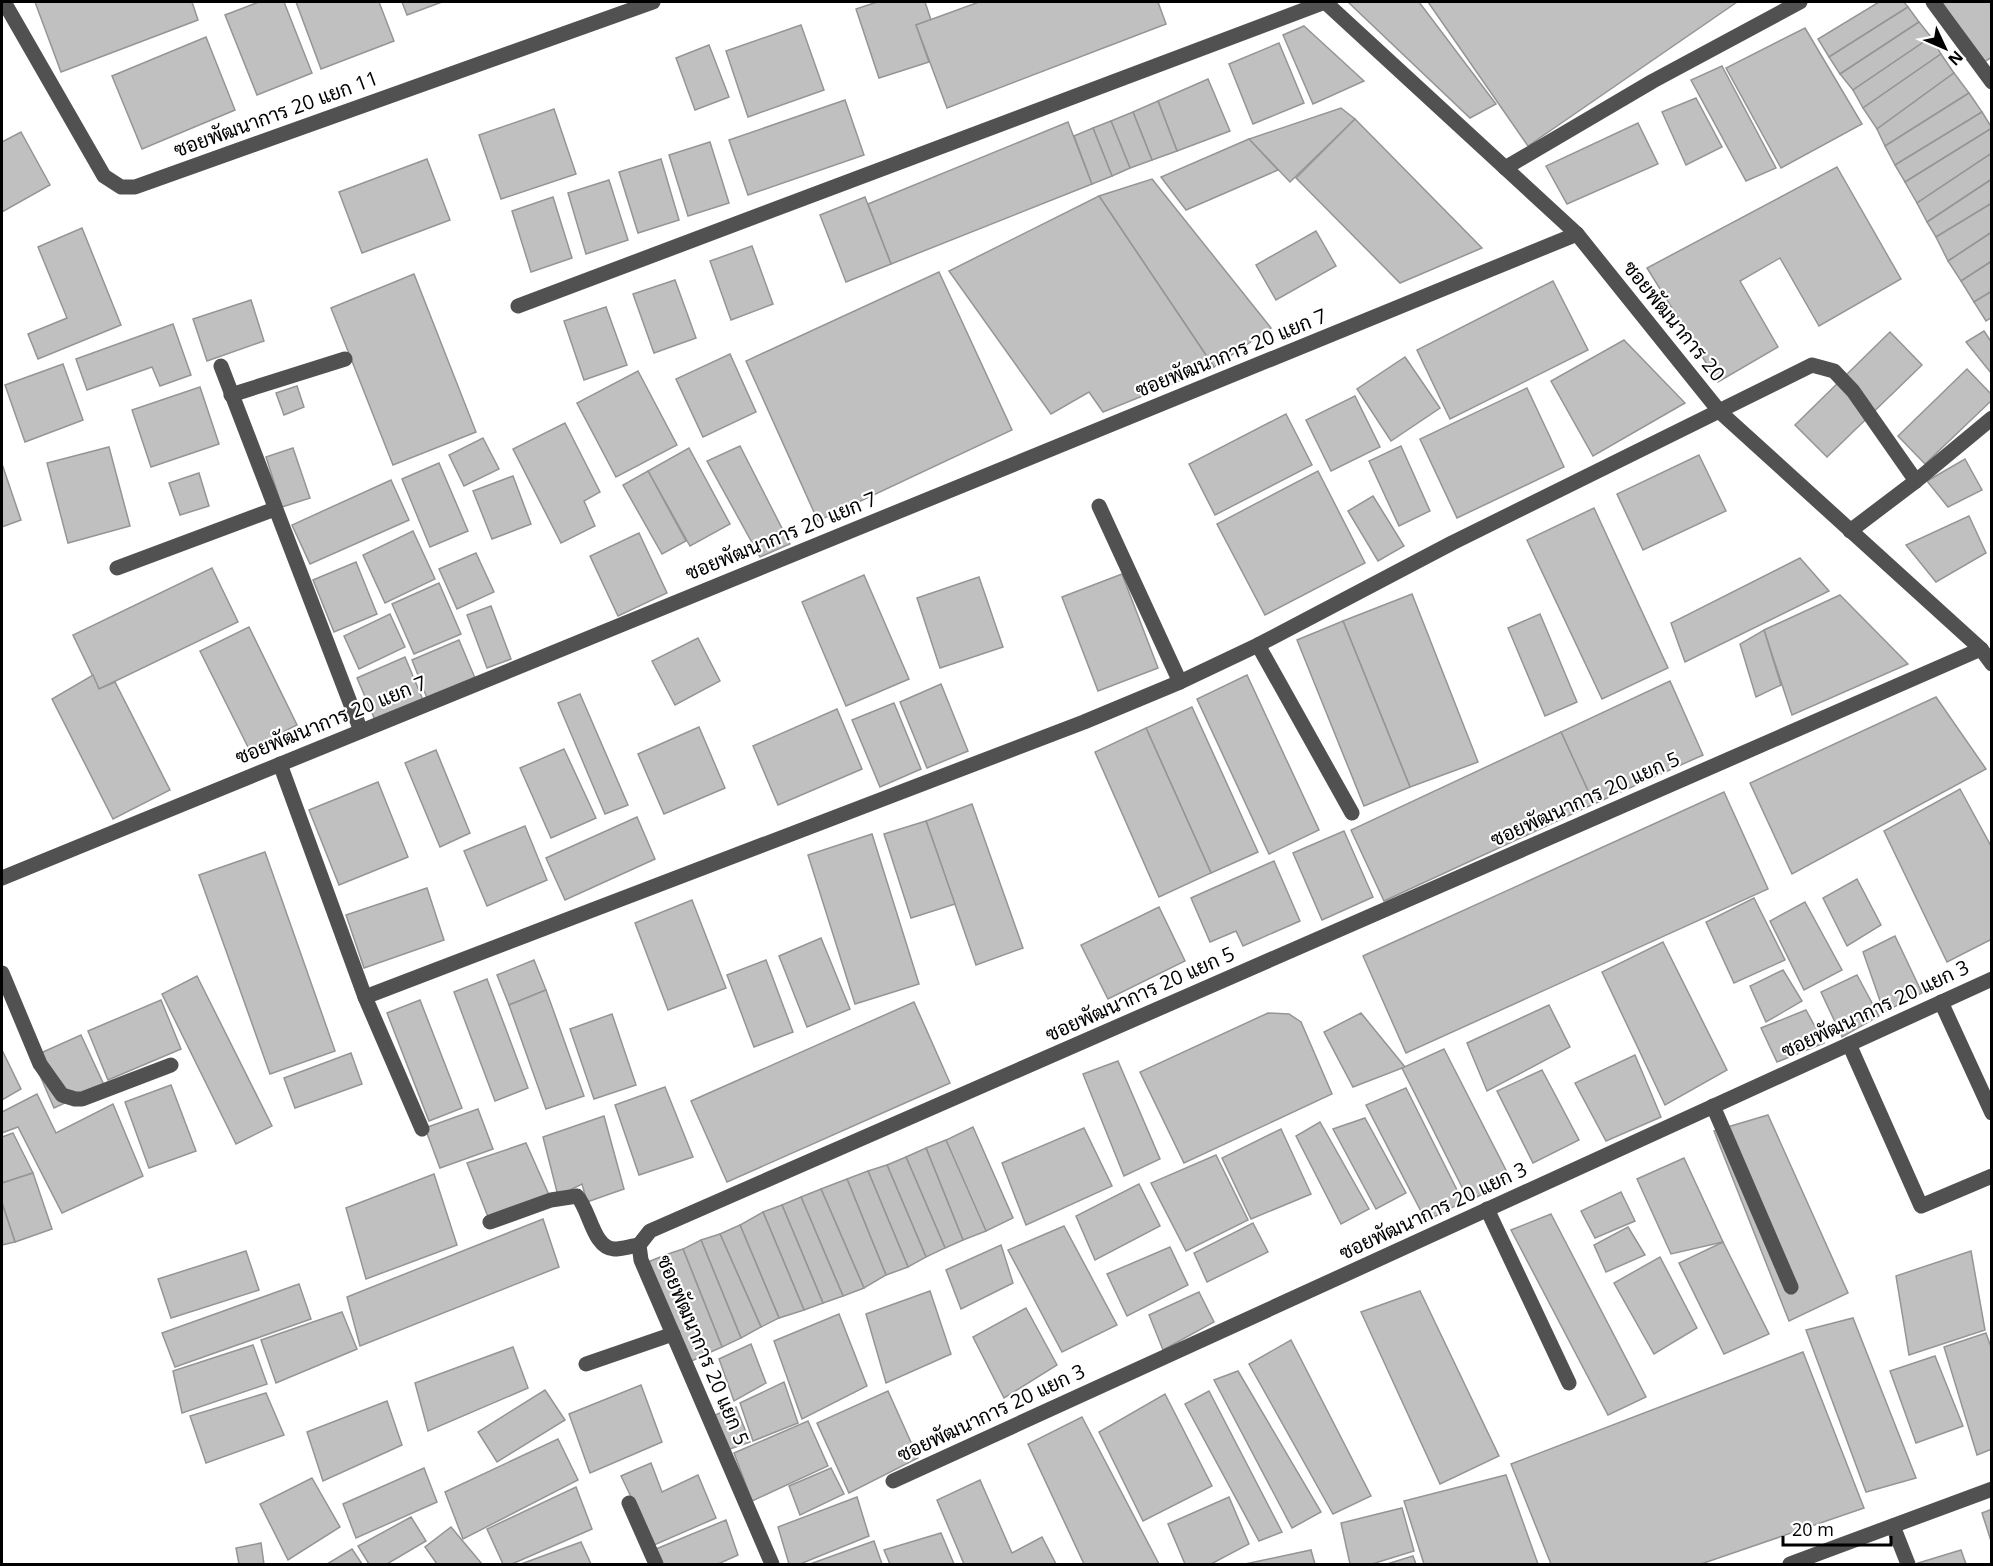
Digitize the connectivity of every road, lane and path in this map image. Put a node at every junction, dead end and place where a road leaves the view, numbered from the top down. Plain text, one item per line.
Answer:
1 (4, 2) edge
2 (654, 2) edge
3 (1325, 2) edge
4 (1800, 2) edge
5 (1933, 2) edge
6 (1992, 82) edge
7 (1505, 168) junction
8 (1577, 234) junction
9 (518, 306) dead end
10 (345, 359) dead end
11 (220, 366) dead end
12 (231, 394) junction
13 (1720, 412) junction
14 (1992, 418) edge
15 (1916, 482) junction
16 (1099, 506) dead end
17 (275, 508) junction
18 (1850, 531) junction
19 (117, 568) dead end
20 (1258, 645) junction
21 (1981, 649) junction
22 (1992, 664) edge
23 (1180, 682) junction
24 (361, 731) junction
25 (280, 764) junction
26 (1352, 813) dead end
27 (2, 878) edge
28 (2, 973) edge
29 (1992, 979) edge
30 (365, 997) junction
31 (1941, 1002) junction
32 (1849, 1044) junction
33 (171, 1065) dead end
34 (1713, 1106) junction
35 (1992, 1113) edge
36 (422, 1129) dead end
37 (1992, 1176) edge
38 (1487, 1209) junction
39 (490, 1222) dead end
40 (639, 1245) junction
41 (1791, 1287) dead end
42 (673, 1335) junction
43 (586, 1364) dead end
44 (1569, 1383) dead end
45 (893, 1481) dead end
46 (1992, 1489) edge
47 (629, 1503) dead end
48 (1893, 1526) junction
49 (767, 1563) edge
50 (656, 1564) edge
51 (1790, 1564) edge
52 (1908, 1564) edge

1 - 2 street, ซอยพัฒนาการ 20 แยก 11
3 - 7 street, ซอยพัฒนาการ 20
3 - 9 street
4 - 7 street
5 - 6 street
7 - 8 street, ซอยพัฒนาการ 20
8 - 13 street, ซอยพัฒนาการ 20
8 - 24 street, ซอยพัฒนาการ 20 แยก 7
10 - 12 street
11 - 12 street
12 - 17 street
13 - 15 street
13 - 18 street, ซอยพัฒนาการ 20
13 - 20 street
14 - 15 street
15 - 18 street
16 - 23 street
17 - 19 street
17 - 24 street
18 - 21 street, ซอยพัฒนาการ 20
20 - 23 street
20 - 26 street
21 - 22 street, ซอยพัฒนาการ 20
21 - 40 street, ซอยพัฒนาการ 20 แยก 5
23 - 30 street
24 - 25 street, ซอยพัฒนาการ 20 แยก 7
25 - 27 street, ซอยพัฒนาการ 20 แยก 7
25 - 30 street
28 - 33 street
29 - 31 street, ซอยพัฒนาการ 20 แยก 3
30 - 36 street
31 - 32 street, ซอยพัฒนาการ 20 แยก 3
31 - 35 street
32 - 34 street, ซอยพัฒนาการ 20 แยก 3
32 - 37 street
34 - 38 street, ซอยพัฒนาการ 20 แยก 3
34 - 41 street
38 - 44 street
38 - 45 street, ซอยพัฒนาการ 20 แยก 3
39 - 40 street
40 - 42 street, ซอยพัฒนาการ 20 แยก 5
42 - 43 street
42 - 49 street, ซอยพัฒนาการ 20 แยก 5
46 - 48 street
47 - 50 street
48 - 51 street
48 - 52 street

